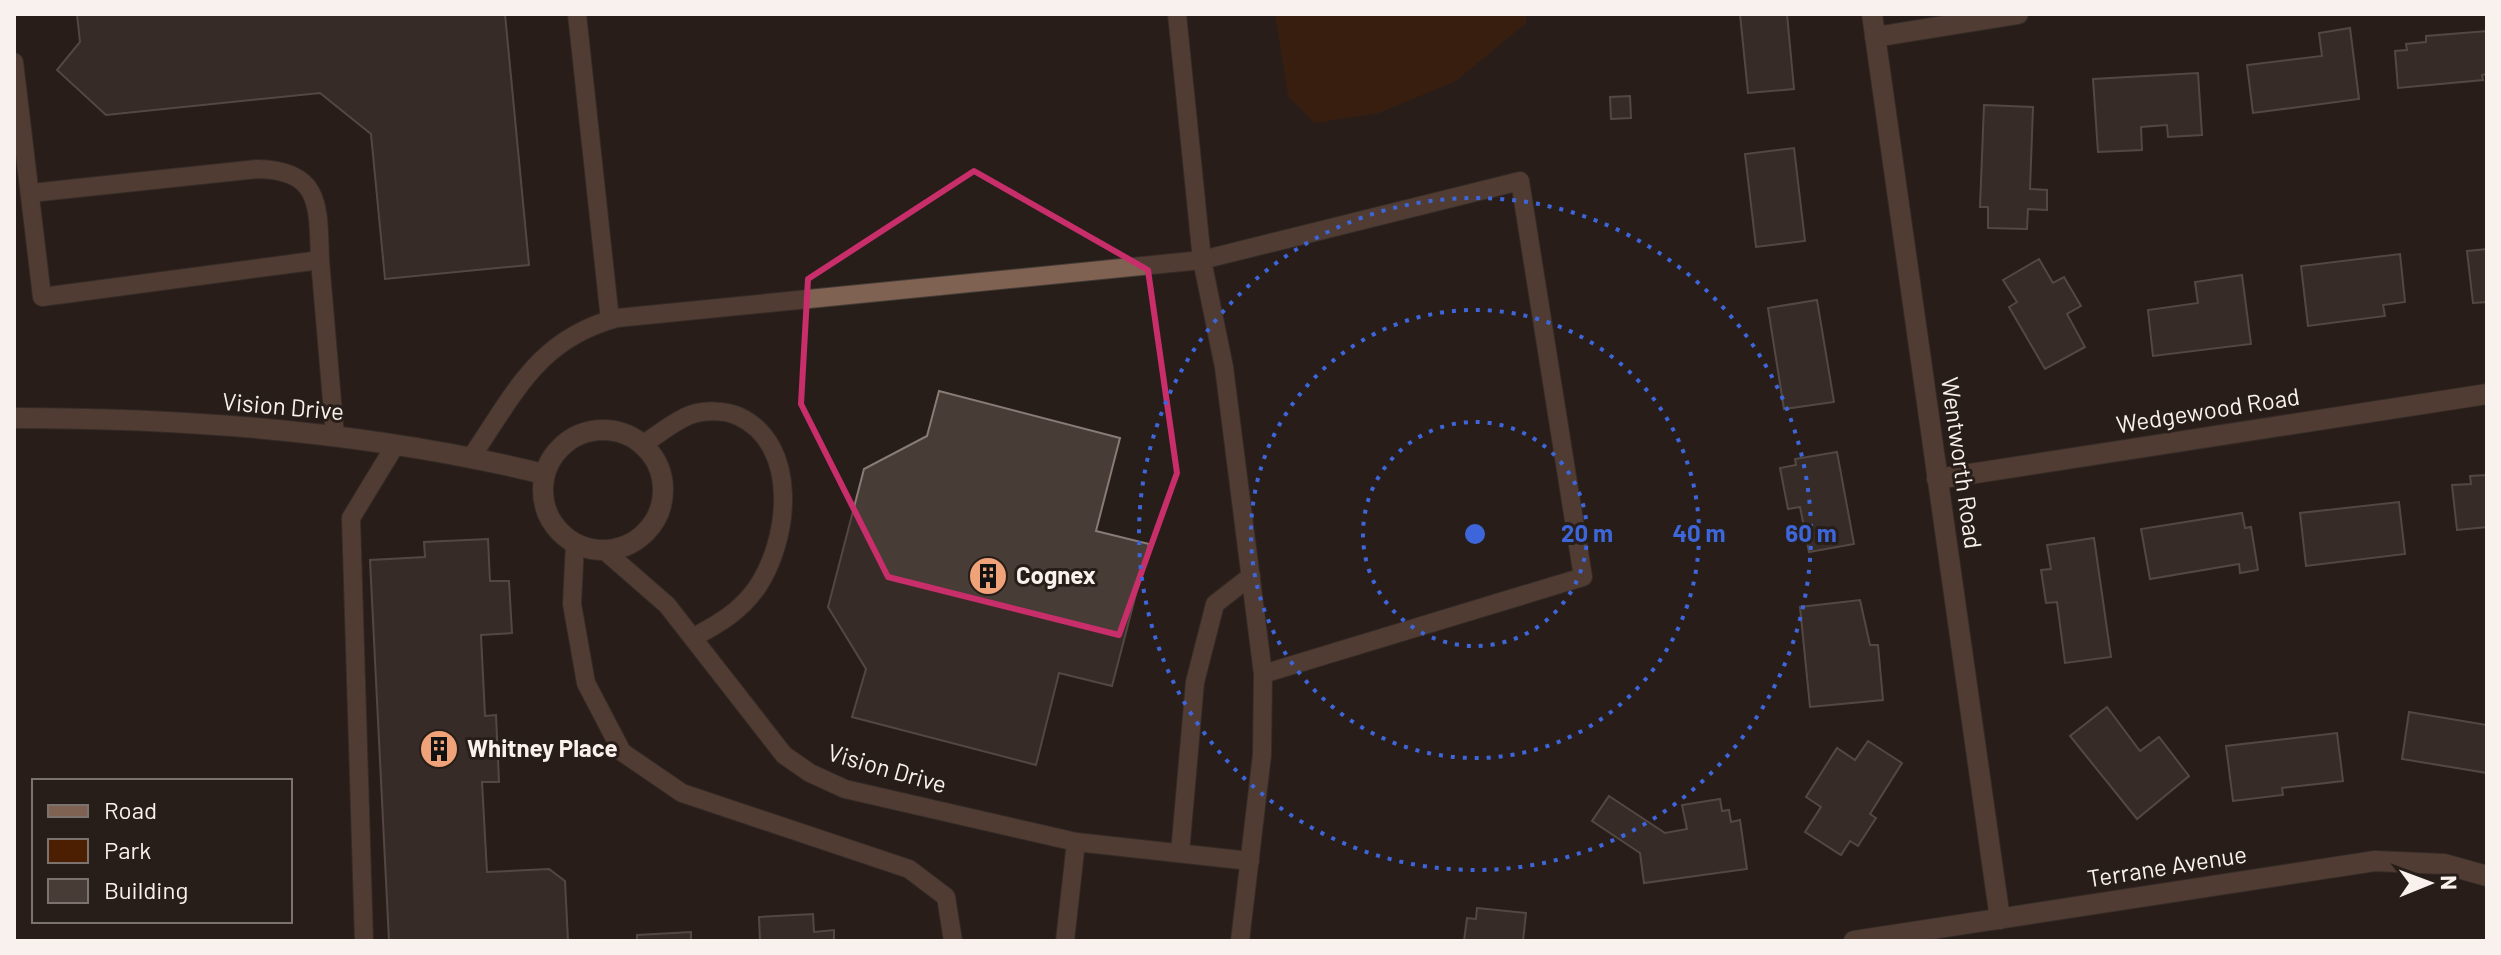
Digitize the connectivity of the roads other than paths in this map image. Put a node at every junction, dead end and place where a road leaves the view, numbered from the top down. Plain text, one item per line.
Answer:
1 (577, 14) edge
2 (1177, 14) edge
3 (1872, 14) edge
4 (2018, 14) edge
5 (1875, 37) junction
6 (14, 62) edge
7 (31, 193) junction
8 (320, 260) junction
9 (1202, 260) junction
10 (610, 320) junction
11 (2487, 394) edge
12 (14, 418) edge
13 (335, 436) junction
14 (396, 444) junction
15 (643, 444) junction
16 (472, 456) junction
17 (544, 474) junction
18 (1937, 479) junction
19 (575, 544) junction
20 (605, 551) junction
21 (1251, 576) junction
22 (694, 637) junction
23 (1263, 674) junction
24 (1076, 842) junction
25 (1180, 853) junction
26 (1250, 861) junction
27 (2487, 876) edge
28 (2000, 919) junction
29 (364, 941) edge
30 (953, 941) edge
31 (1065, 941) edge
32 (1240, 941) edge
33 (1854, 941) edge

1 - 10 lane
2 - 9 lane
3 - 5 street, Wentworth Road
4 - 5 street
5 - 18 street, Wentworth Road
6 - 7 lane
7 - 8 lane
7 - 8 lane
8 - 13 lane
9 - 10 lane
9 - 21 lane
9 - 23 lane
10 - 16 lane
11 - 18 street, Wedgewood Road
12 - 13 street, Vision Drive
13 - 14 street, Vision Drive
14 - 16 street, Vision Drive
14 - 29 lane
15 - 17 street
15 - 20 street
15 - 22 lane
16 - 17 street, Vision Drive
17 - 19 street
18 - 28 street, Wentworth Road
19 - 20 street, Vision Drive
19 - 30 lane
20 - 22 lane, Vision Drive
21 - 23 lane
21 - 25 lane
22 - 24 lane, Vision Drive
23 - 26 lane
24 - 25 lane, Vision Drive
24 - 31 lane
25 - 26 lane, Vision Drive
26 - 32 lane
27 - 28 street, Terrane Avenue
28 - 33 street, Terrane Avenue

